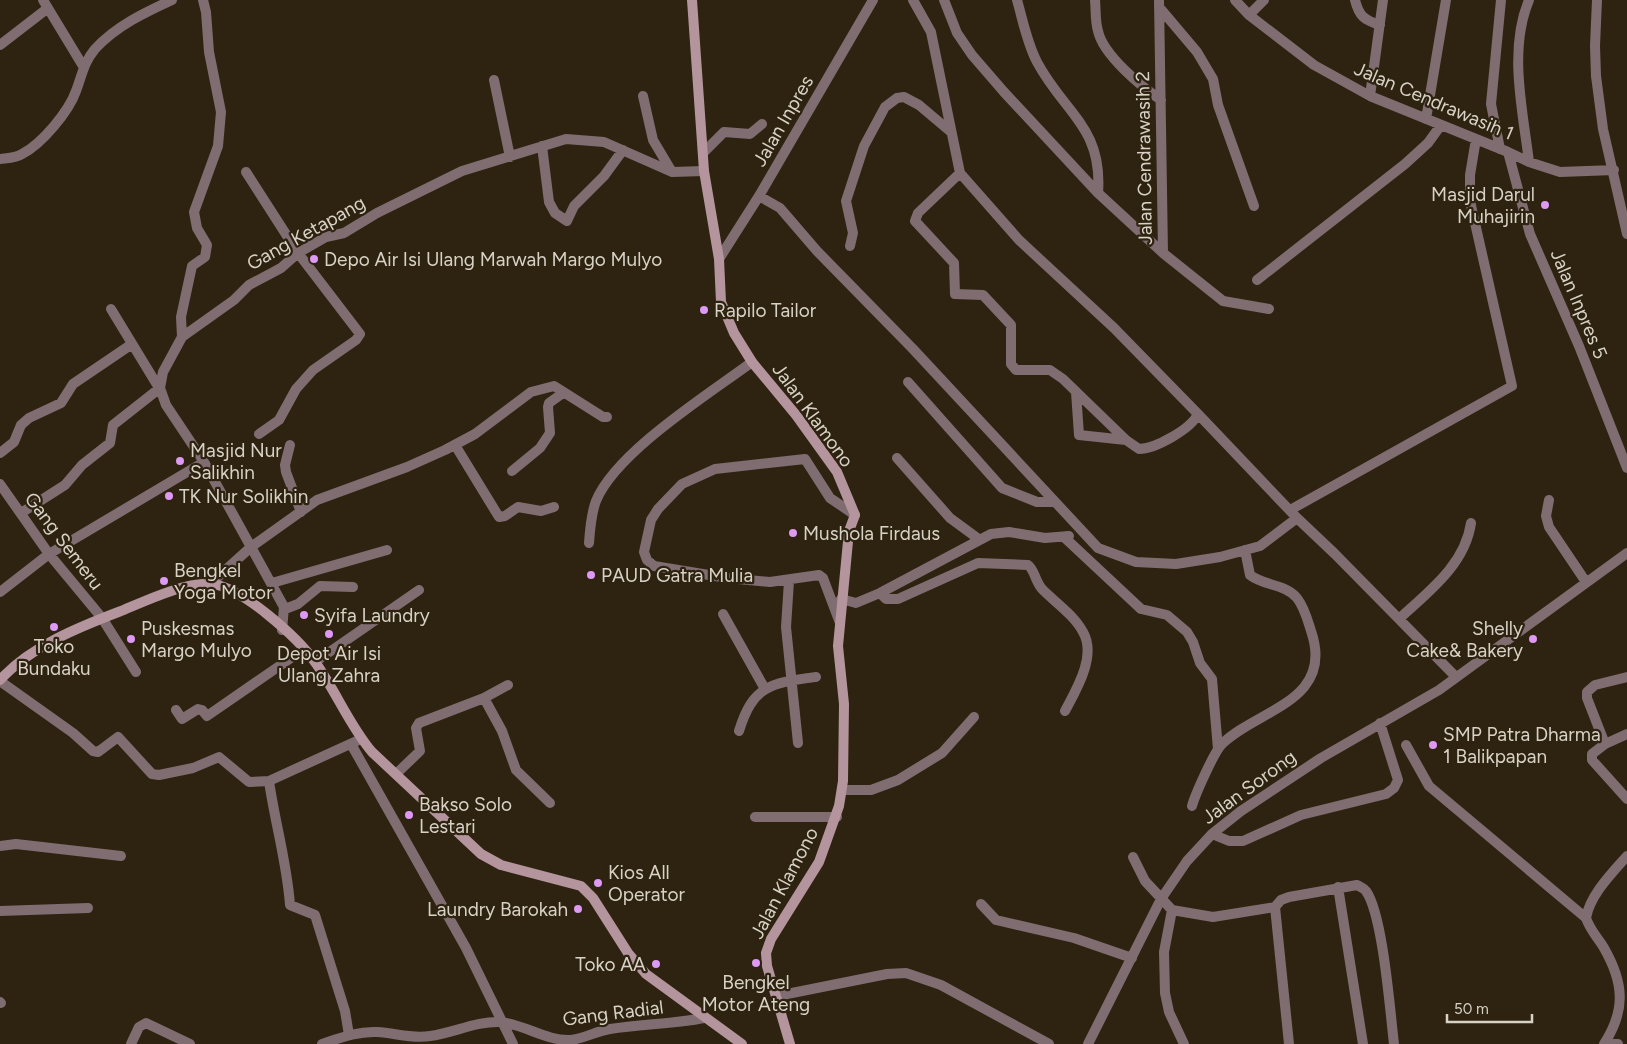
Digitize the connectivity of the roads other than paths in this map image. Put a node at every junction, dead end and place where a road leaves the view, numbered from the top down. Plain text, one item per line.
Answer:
1 (172, 0) edge
2 (203, 0) edge
3 (692, 0) edge
4 (873, 0) edge
5 (944, 0) edge
6 (1017, 0) edge
7 (1095, 0) edge
8 (1235, 0) edge
9 (1264, 0) edge
10 (1355, 0) edge
11 (1383, 0) edge
12 (1446, 0) edge
13 (1501, 0) edge
14 (1529, 0) edge
15 (1597, 0) edge
16 (919, 1) edge
17 (1159, 3) edge
18 (45, 4) edge
19 (1248, 15) junction
20 (1380, 25) junction
21 (0, 44) edge
22 (83, 66) junction
23 (494, 80) dead end
24 (643, 96) dead end
25 (1370, 96) junction
26 (1161, 100) junction
27 (1426, 119) junction
28 (762, 124) dead end
29 (1441, 125) junction
30 (951, 132) junction
31 (1476, 139) junction
32 (542, 146) junction
33 (623, 150) junction
34 (1504, 150) junction
35 (703, 153) junction
36 (510, 157) junction
37 (0, 159) edge
38 (1530, 162) junction
39 (1614, 170) junction
40 (704, 171) junction
41 (246, 172) dead end
42 (672, 172) junction
43 (960, 173) junction
44 (1098, 193) junction
45 (759, 196) junction
46 (1254, 206) dead end
47 (1624, 208) edge
48 (1627, 234) edge
49 (850, 246) dead end
50 (298, 253) junction
51 (1163, 253) junction
52 (719, 259) junction
53 (1257, 280) dead end
54 (111, 309) dead end
55 (1269, 309) dead end
56 (182, 338) junction
57 (132, 344) junction
58 (752, 362) junction
59 (908, 382) dead end
60 (159, 388) junction
61 (1076, 392) junction
62 (563, 393) junction
63 (1198, 414) junction
64 (607, 416) dead end
65 (259, 434) dead end
66 (1126, 440) junction
67 (290, 445) dead end
68 (455, 445) junction
69 (0, 453) edge
70 (897, 458) dead end
71 (204, 462) junction
72 (1627, 468) edge
73 (512, 471) dead end
74 (0, 484) edge
75 (1549, 500) dead end
76 (1054, 502) junction
77 (554, 507) dead end
78 (301, 512) junction
79 (21, 513) junction
80 (1293, 514) junction
81 (855, 515) junction
82 (1471, 523) dead end
83 (1084, 534) junction
84 (1064, 536) junction
85 (980, 540) junction
86 (589, 542) dead end
87 (251, 547) junction
88 (387, 550) dead end
89 (1245, 550) junction
90 (1627, 553) edge
91 (49, 554) junction
92 (789, 581) junction
93 (1586, 582) junction
94 (210, 584) junction
95 (272, 584) junction
96 (353, 587) dead end
97 (419, 590) dead end
98 (0, 592) edge
99 (880, 593) junction
100 (841, 599) junction
101 (285, 609) junction
102 (723, 614) dead end
103 (102, 618) junction
104 (1399, 619) junction
105 (840, 623) junction
106 (282, 630) junction
107 (304, 649) junction
108 (315, 662) junction
109 (136, 672) dead end
110 (816, 677) dead end
111 (1456, 677) junction
112 (1627, 677) edge
113 (0, 680) edge
114 (791, 680) junction
115 (508, 684) dead end
116 (765, 688) junction
117 (484, 698) junction
118 (176, 710) dead end
119 (1065, 711) dead end
120 (974, 717) dead end
121 (1380, 723) junction
122 (739, 731) dead end
123 (1627, 734) edge
124 (361, 739) junction
125 (798, 743) dead end
126 (351, 744) junction
127 (1605, 744) junction
128 (1406, 745) dead end
129 (1218, 749) junction
130 (396, 774) junction
131 (269, 782) junction
132 (842, 790) junction
133 (1627, 799) edge
134 (550, 803) dead end
135 (1192, 806) dead end
136 (755, 817) dead end
137 (837, 817) junction
138 (1212, 834) junction
139 (0, 846) edge
140 (121, 856) dead end
141 (1627, 856) edge
142 (1133, 857) dead end
143 (1338, 886) junction
144 (1161, 899) junction
145 (980, 904) dead end
146 (1275, 906) junction
147 (88, 908) dead end
148 (1172, 910) junction
149 (0, 911) edge
150 (1586, 918) junction
151 (1132, 958) junction
152 (777, 996) junction
153 (1624, 999) edge
154 (704, 1018) junction
155 (502, 1022) junction
156 (349, 1035) junction
157 (1605, 1043) edge
158 (131, 1044) edge
159 (190, 1044) edge
160 (322, 1044) edge
161 (513, 1044) edge
162 (742, 1044) edge
163 (790, 1044) edge
164 (1049, 1044) edge
165 (1088, 1044) edge
166 (1184, 1044) edge
167 (1289, 1044) edge
168 (1363, 1044) edge
169 (1394, 1044) edge
170 (1618, 1044) edge

1 - 22 street
2 - 56 street
3 - 35 main road, Jalan Klamono
4 - 45 street, Jalan Inpres
5 - 44 street
6 - 44 street
7 - 26 street
8 - 19 street, Jalan Cendrawasih 1
9 - 19 street
10 - 20 street
11 - 20 street
12 - 27 street
13 - 34 street, Jalan Inpres 5
14 - 38 street
15 - 39 street
16 - 30 street
17 - 26 street, Jalan Cendrawasih 2
17 - 46 street
18 - 21 street
18 - 22 street
19 - 25 street, Jalan Cendrawasih 1
20 - 25 street
22 - 37 street
23 - 36 street
24 - 42 street
25 - 27 street, Jalan Cendrawasih 1
26 - 51 street, Jalan Cendrawasih 2
27 - 29 street, Jalan Cendrawasih 1
28 - 35 street
29 - 31 street, Jalan Cendrawasih 1
29 - 53 street
30 - 43 street
30 - 49 street
31 - 34 street, Jalan Cendrawasih 1
31 - 80 street
32 - 33 street, Gang Ketapang
32 - 33 street
32 - 36 street, Gang Ketapang
33 - 42 street, Gang Ketapang
34 - 38 street, Jalan Cendrawasih 1
34 - 72 street, Jalan Inpres 5
35 - 40 main road, Jalan Klamono
36 - 50 street, Gang Ketapang
38 - 39 street, Jalan Cendrawasih 1
39 - 47 street
40 - 42 street
40 - 52 main road, Jalan Klamono
41 - 50 street
43 - 61 street
43 - 63 street
44 - 51 street
45 - 52 street, Jalan Inpres
45 - 76 street
47 - 48 street
50 - 56 street, Gang Ketapang
50 - 65 street
51 - 55 street, Jalan Cendrawasih 2
52 - 58 main road, Jalan Klamono
54 - 57 street
56 - 60 street, Gang Ketapang
57 - 60 street
57 - 69 street
58 - 81 main road, Jalan Klamono
58 - 86 street
59 - 76 street
60 - 71 street
60 - 79 street
61 - 66 street
61 - 66 street
62 - 64 street
62 - 68 street
62 - 73 street
63 - 66 street
63 - 80 street
67 - 78 street
68 - 77 street
68 - 78 street
70 - 85 street
71 - 87 street
71 - 91 street
74 - 79 street, Gang Semeru
75 - 93 street
76 - 83 street
78 - 87 street
79 - 91 street, Gang Semeru
80 - 89 street
80 - 104 street
81 - 92 street
81 - 100 main road, Jalan Klamono
82 - 104 street
83 - 84 street
83 - 89 street
84 - 85 street
84 - 129 street
85 - 99 street
87 - 94 street
87 - 95 street
88 - 95 street
89 - 129 street
90 - 93 street, Jalan Sorong
91 - 98 street
91 - 103 street, Gang Semeru
92 - 105 street
92 - 114 street
93 - 111 street, Jalan Sorong
94 - 103 main road
94 - 106 main road
95 - 101 street
96 - 101 street
97 - 108 street
99 - 100 street
99 - 119 street
100 - 105 main road, Jalan Klamono
101 - 106 street
102 - 116 street
103 - 109 street, Gang Semeru
103 - 113 main road
104 - 111 street
105 - 132 main road, Jalan Klamono
106 - 107 main road
107 - 108 main road
107 - 118 street
108 - 124 main road
110 - 114 street
111 - 121 street, Jalan Sorong
112 - 127 street
113 - 131 street
114 - 116 street
114 - 125 street
115 - 117 street
116 - 122 street
117 - 130 street
117 - 134 street
120 - 132 street
121 - 138 street, Jalan Sorong
121 - 138 street
123 - 127 street
124 - 126 street
124 - 130 main road
126 - 131 street
126 - 155 street
127 - 133 street
128 - 150 street
129 - 135 street
130 - 154 main road
131 - 156 street
132 - 137 main road, Jalan Klamono
136 - 137 street
137 - 152 main road, Jalan Klamono
138 - 144 street, Jalan Sorong
139 - 140 street
141 - 150 street
142 - 144 street
143 - 146 street
143 - 168 street
143 - 169 street
144 - 148 street
144 - 151 street, Jalan Sorong
145 - 151 street
146 - 148 street
146 - 167 street
147 - 149 street
148 - 166 street
150 - 153 street
151 - 165 street, Jalan Sorong
152 - 163 main road, Jalan Klamono
152 - 164 street
153 - 157 street
154 - 155 street, Gang Radial
154 - 162 main road
155 - 156 street, Gang Radial
155 - 161 street
156 - 160 street, Gang Radial
157 - 170 street
158 - 159 street

